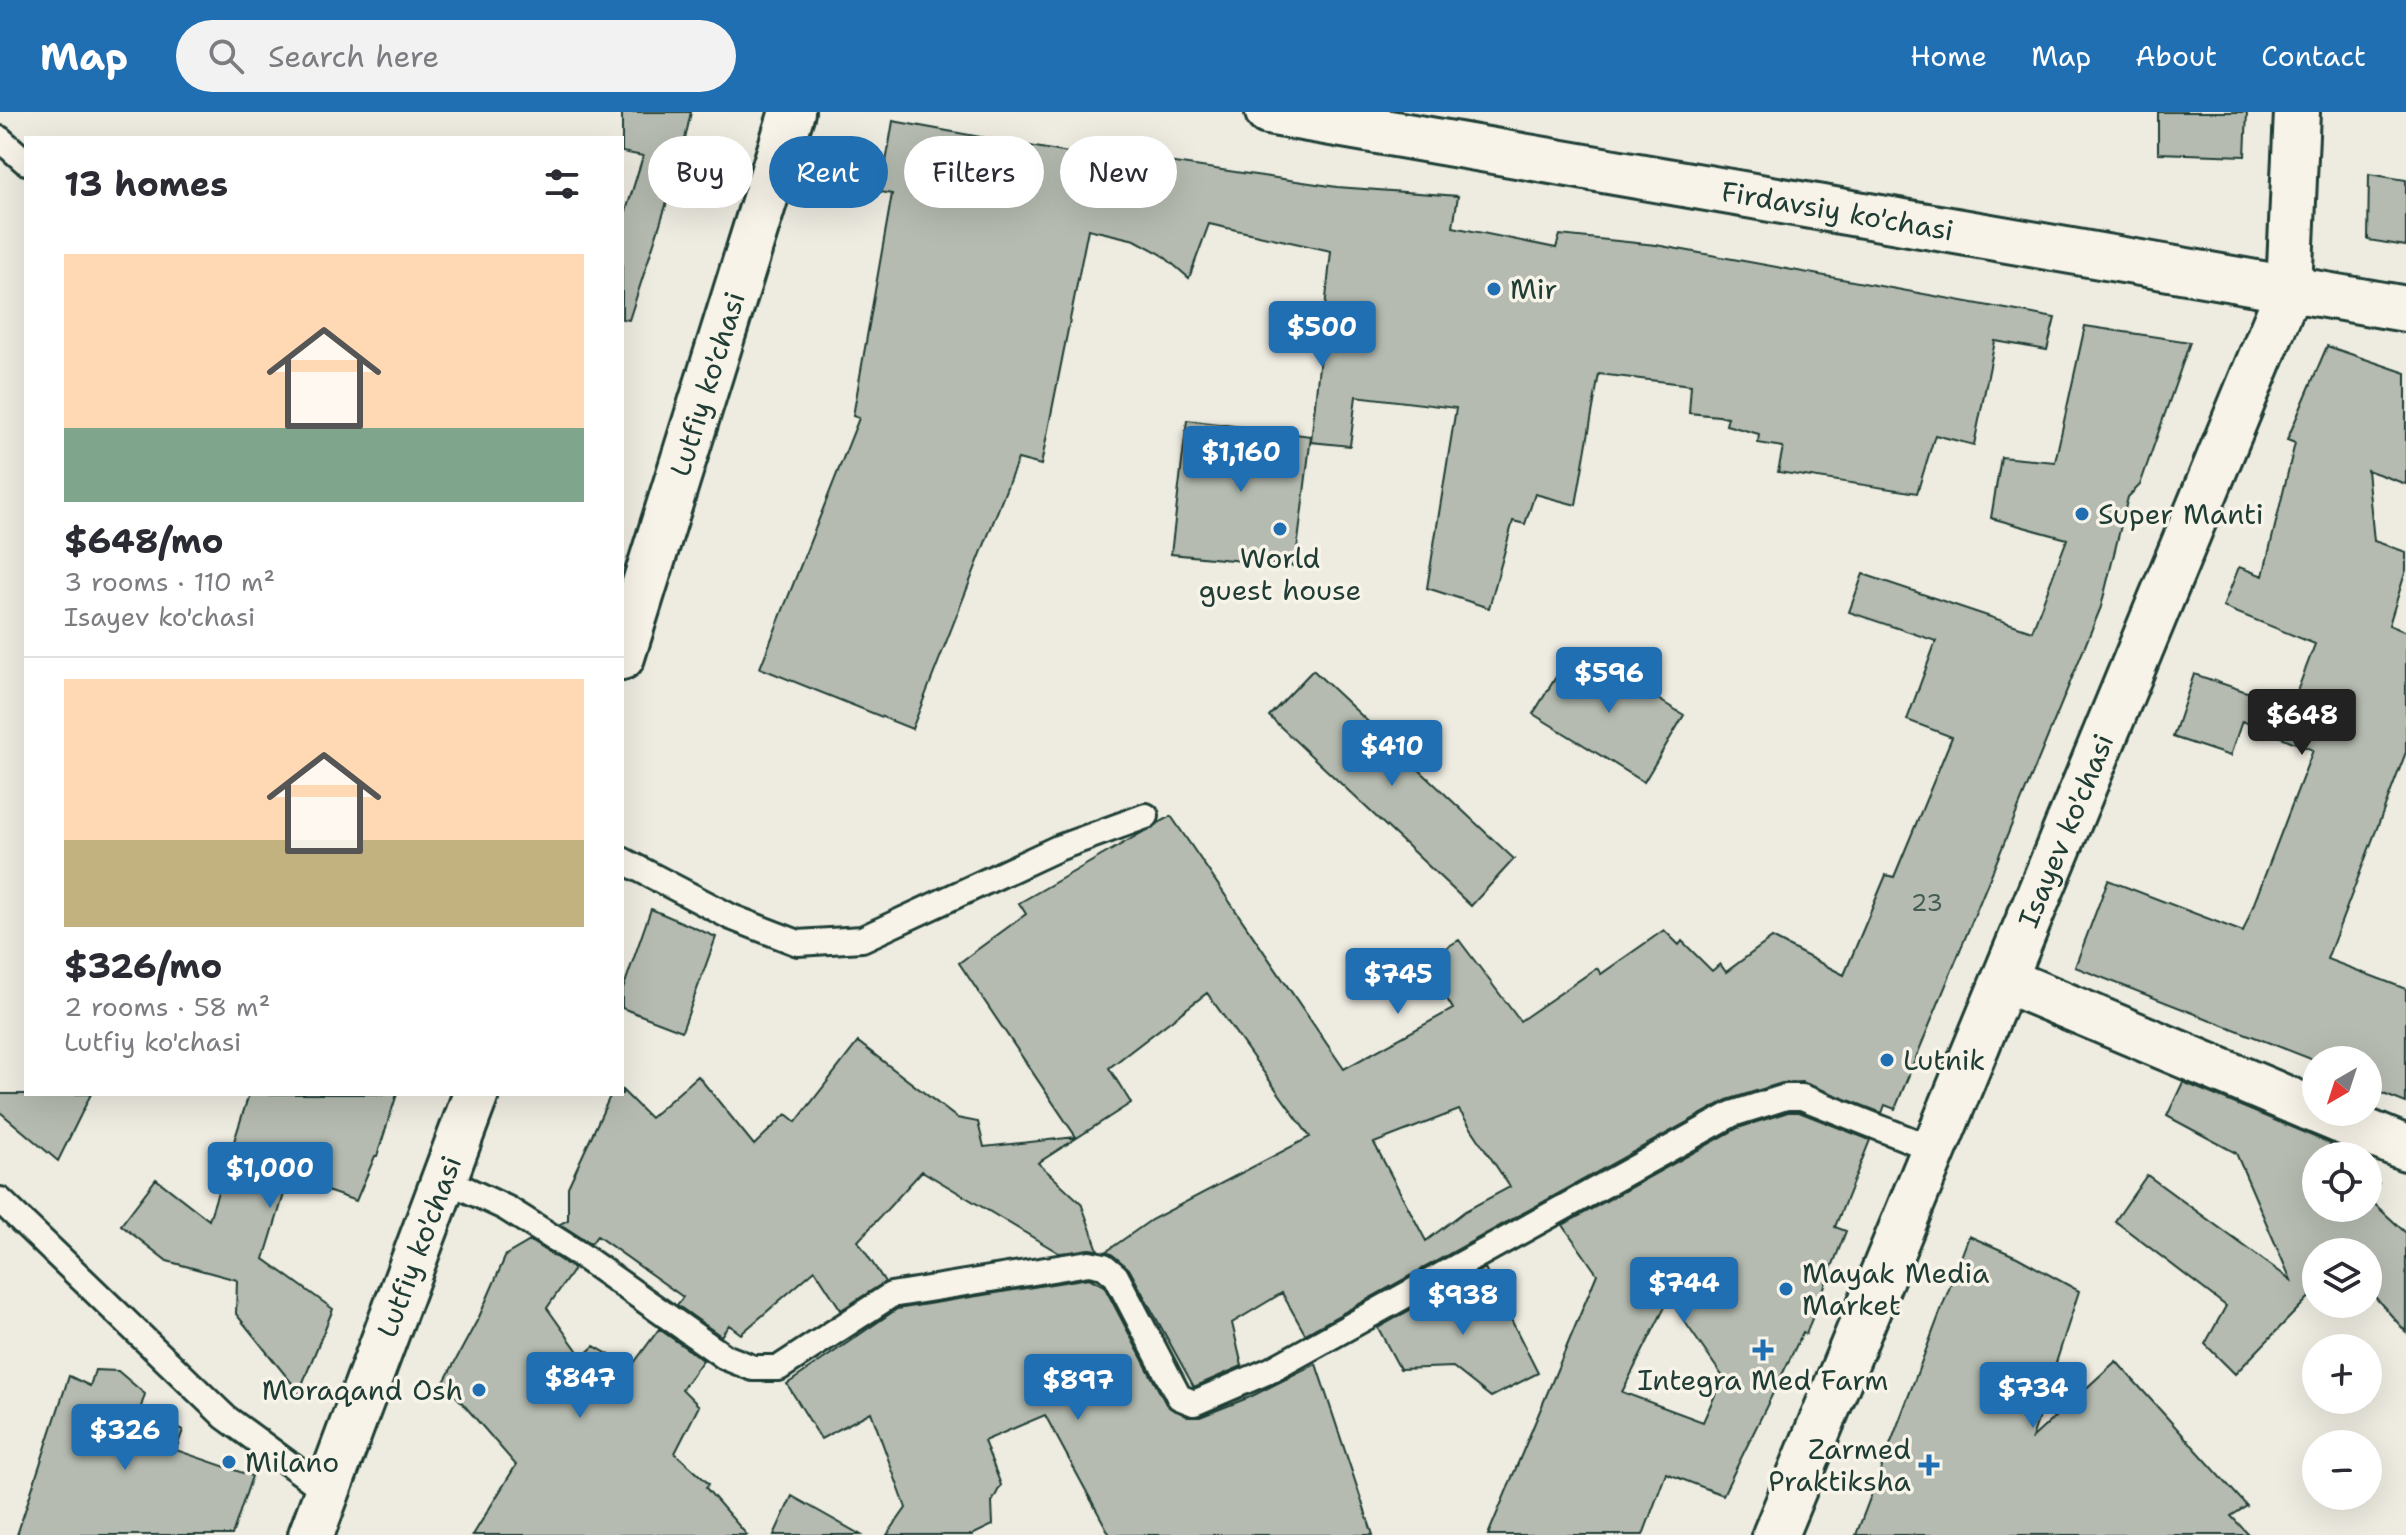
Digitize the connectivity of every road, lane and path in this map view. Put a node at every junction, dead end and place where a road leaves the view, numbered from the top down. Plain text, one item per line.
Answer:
1 (792, 112) edge
2 (1268, 112) edge
3 (2297, 112) edge
4 (0, 139) edge
5 (24, 160) edge
6 (2289, 289) junction
7 (2406, 309) edge
8 (624, 651) edge
9 (1146, 816) dead end
10 (624, 861) edge
11 (2005, 980) junction
12 (475, 1096) edge
13 (2302, 1104) edge
14 (2354, 1126) edge
15 (2406, 1148) edge
16 (1933, 1149) junction
17 (446, 1180) junction
18 (0, 1200) edge
19 (326, 1491) junction
20 (311, 1535) edge
21 (1775, 1535) edge

1 - 8 main road, Lutfiy ko'chasi
2 - 6 main road, Firdavsiy ko'chasi
3 - 6 main road, Isayev ko'chasi
4 - 5 lane
6 - 7 main road, Firdavsiy ko'chasi
6 - 11 main road, Isayev ko'chasi
9 - 10 lane
11 - 13 main road
11 - 16 main road, Isayev ko'chasi
12 - 17 main road, Lutfiy ko'chasi
14 - 15 main road
16 - 17 lane
16 - 21 main road, Isayev ko'chasi
17 - 19 main road, Lutfiy ko'chasi
18 - 19 lane
19 - 20 main road, Lutfiy ko'chasi

